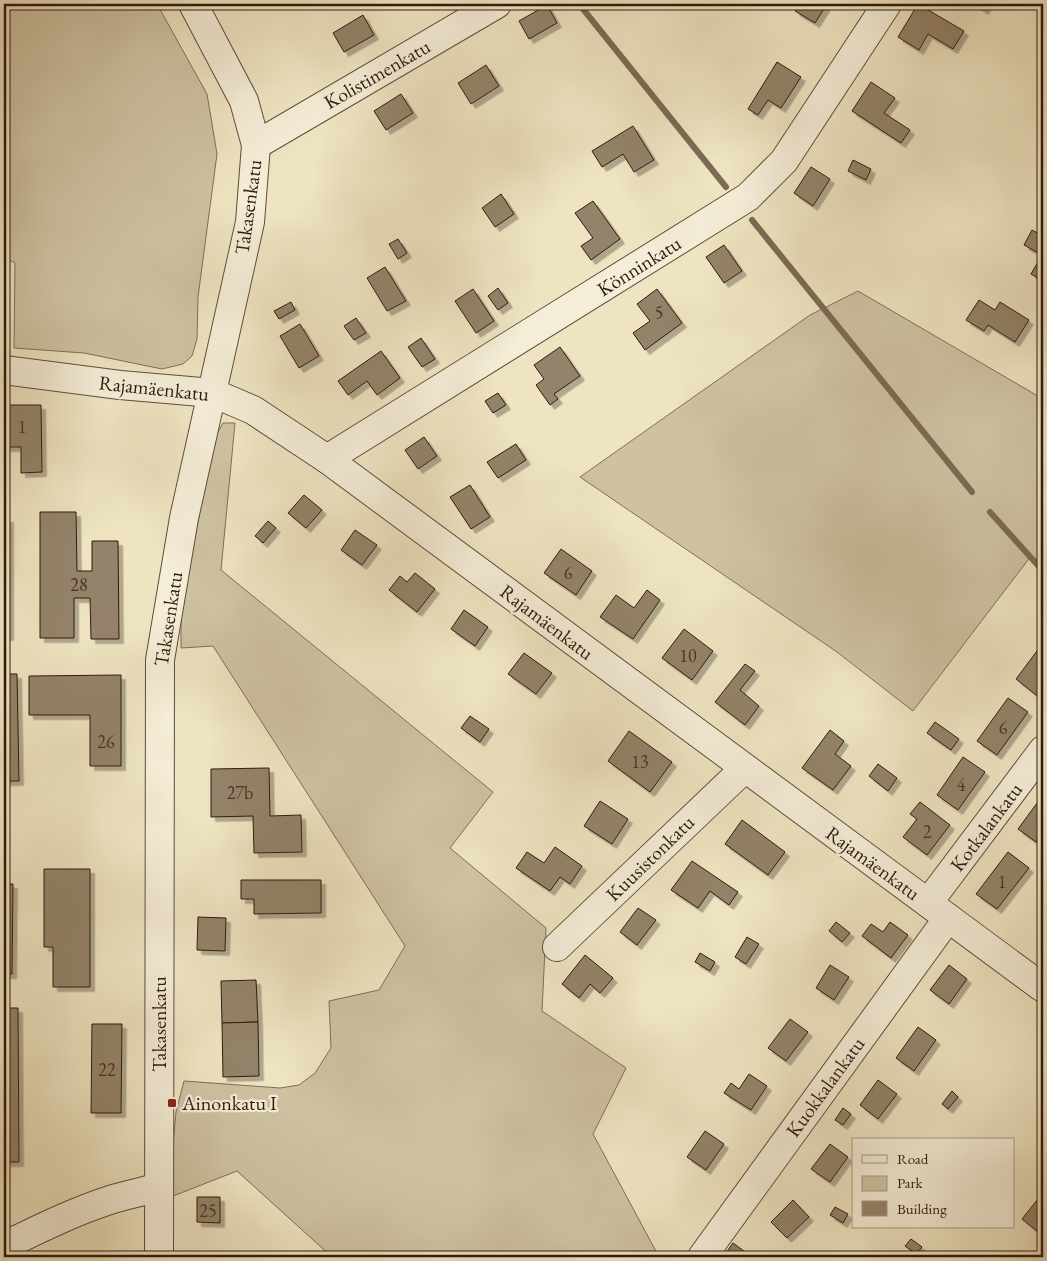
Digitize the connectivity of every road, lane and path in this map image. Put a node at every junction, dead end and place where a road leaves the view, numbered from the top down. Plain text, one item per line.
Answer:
1 (193, 4) edge
2 (497, 4) edge
3 (886, 4) edge
4 (256, 144) junction
5 (4, 370) edge
6 (213, 393) junction
7 (327, 459) junction
8 (1043, 750) edge
9 (744, 769) junction
10 (938, 911) junction
11 (557, 947) dead end
12 (1043, 988) edge
13 (158, 1187) junction
14 (4, 1246) edge
15 (159, 1257) edge
16 (702, 1257) edge

1 - 4 street, Takasenkatu
2 - 4 street, Kolistimenkatu
3 - 7 street, Könninkatu
4 - 6 street, Takasenkatu
5 - 6 street, Rajamäenkatu
6 - 7 street, Rajamäenkatu
6 - 13 street, Takasenkatu
7 - 9 street, Rajamäenkatu
8 - 10 street, Kotkalankatu
9 - 10 street, Rajamäenkatu
9 - 11 street, Kuusistonkatu
10 - 12 street, Rajamäenkatu
10 - 16 street, Kuokkalankatu
13 - 14 street
13 - 15 street, Takasenkatu

